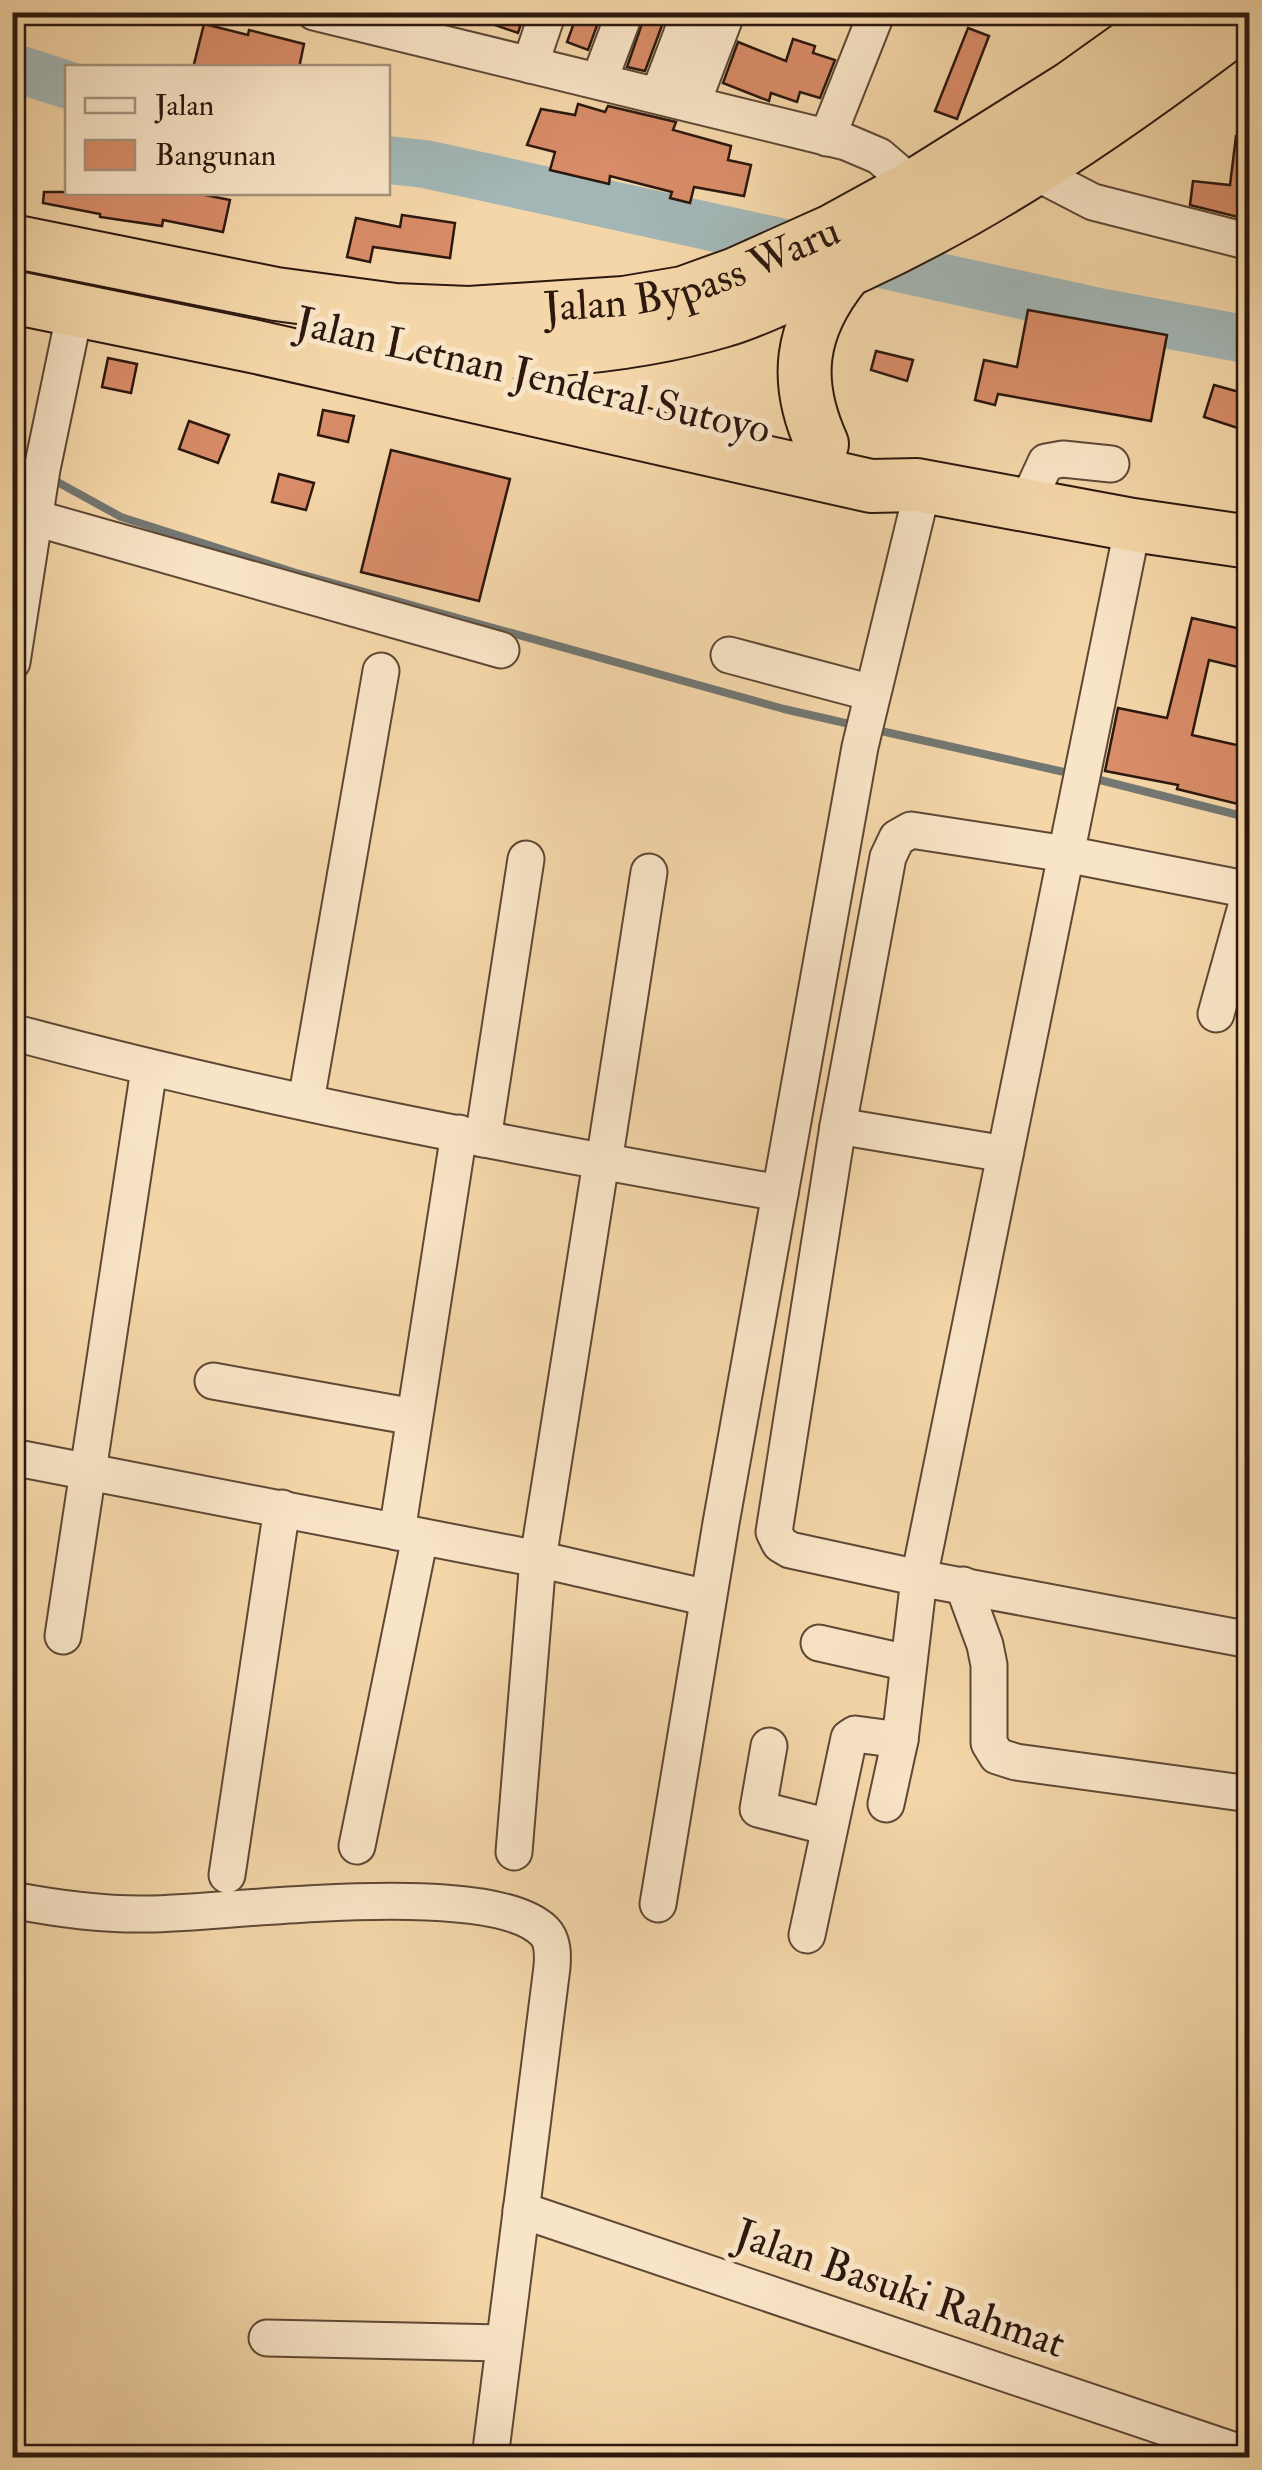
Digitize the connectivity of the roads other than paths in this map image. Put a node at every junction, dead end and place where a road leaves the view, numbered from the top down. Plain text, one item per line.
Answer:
1 (314, 12) edge
2 (548, 12) edge
3 (625, 12) edge
4 (690, 12) edge
5 (727, 12) edge
6 (876, 12) edge
7 (1177, 12) edge
8 (1250, 17) edge
9 (415, 25) edge
10 (530, 65) junction
11 (599, 81) junction
12 (675, 99) junction
13 (828, 138) junction
14 (1015, 184) junction
15 (914, 186) junction
16 (12, 241) edge
17 (1250, 242) edge
18 (147, 270) junction
19 (851, 270) junction
20 (12, 298) edge
21 (75, 311) junction
22 (587, 325) junction
23 (252, 346) junction
24 (431, 353) junction
25 (822, 444) junction
26 (1111, 464) dead end
27 (920, 486) junction
28 (38, 496) junction
29 (1026, 504) junction
30 (1133, 525) junction
31 (1250, 542) edge
32 (501, 650) dead end
33 (729, 655) dead end
34 (12, 662) edge
35 (381, 671) dead end
36 (870, 701) junction
37 (1066, 854) junction
38 (526, 859) dead end
39 (648, 872) dead end
40 (1250, 891) edge
41 (1216, 1014) dead end
42 (12, 1032) edge
43 (149, 1068) junction
44 (306, 1101) junction
45 (838, 1126) junction
46 (471, 1136) junction
47 (1005, 1154) junction
48 (603, 1162) junction
49 (780, 1193) junction
50 (213, 1380) dead end
51 (414, 1416) junction
52 (12, 1456) edge
53 (90, 1472) junction
54 (282, 1508) junction
55 (408, 1534) junction
56 (538, 1559) junction
57 (918, 1578) junction
58 (963, 1584) junction
59 (708, 1598) junction
60 (63, 1636) dead end
61 (1250, 1640) edge
62 (819, 1643) dead end
63 (908, 1663) junction
64 (900, 1740) junction
65 (770, 1746) dead end
66 (1250, 1794) edge
67 (886, 1804) dead end
68 (829, 1828) junction
69 (357, 1846) dead end
70 (514, 1852) dead end
71 (227, 1875) dead end
72 (12, 1900) edge
73 (658, 1904) dead end
74 (806, 1935) dead end
75 (521, 2210) junction
76 (266, 2338) dead end
77 (502, 2342) junction
78 (1250, 2456) edge
79 (490, 2458) edge

1 - 9 street
2 - 10 street
3 - 11 street
4 - 12 street
5 - 12 street
6 - 13 street
7 - 15 highway, Jalan Bypass Waru
8 - 14 highway, Jalan Bypass Waru
9 - 10 street
10 - 11 street
11 - 12 street
12 - 13 street
13 - 15 street
14 - 17 street
14 - 19 highway, Jalan Bypass Waru
15 - 22 highway, Jalan Bypass Waru
16 - 18 highway
18 - 22 highway, Jalan Bypass Waru
18 - 24 highway, Jalan Letnan Jenderal Sutoyo
19 - 22 highway, Jalan Bypass Waru
19 - 25 highway
20 - 21 highway
21 - 23 highway
21 - 28 street
22 - 24 highway, Jalan Bypass Waru
23 - 24 highway, Jalan Bypass Waru
23 - 27 highway, Jalan Letnan Jenderal Sutoyo
24 - 25 highway, Jalan Letnan Jenderal Sutoyo
25 - 27 highway, Jalan Letnan Jenderal Sutoyo
26 - 29 street
27 - 29 highway, Jalan Letnan Jenderal Sutoyo
27 - 36 street
28 - 32 street
28 - 34 street
29 - 30 highway, Jalan Letnan Jenderal Sutoyo
30 - 31 highway, Jalan Letnan Jenderal Sutoyo
30 - 37 street
33 - 36 street
35 - 44 street
36 - 49 street
37 - 40 street
37 - 45 street
37 - 47 street
38 - 46 street
39 - 48 street
40 - 41 street
42 - 43 street
43 - 44 street
43 - 53 street
44 - 46 street
45 - 47 street
45 - 57 street
46 - 48 street
46 - 51 street
47 - 57 street
48 - 49 street
48 - 56 street
49 - 59 street
50 - 51 street
51 - 55 street
52 - 53 street
53 - 54 street
53 - 60 street
54 - 55 street
54 - 71 street
55 - 56 street
55 - 69 street
56 - 59 street
56 - 70 street
57 - 58 street
57 - 63 street
58 - 61 street
58 - 66 street
59 - 73 street
62 - 63 street
63 - 64 street
64 - 67 street
64 - 68 street
65 - 68 street
68 - 74 street
72 - 75 street
75 - 77 street
75 - 78 street, Jalan Basuki Rahmat
76 - 77 street
77 - 79 street

